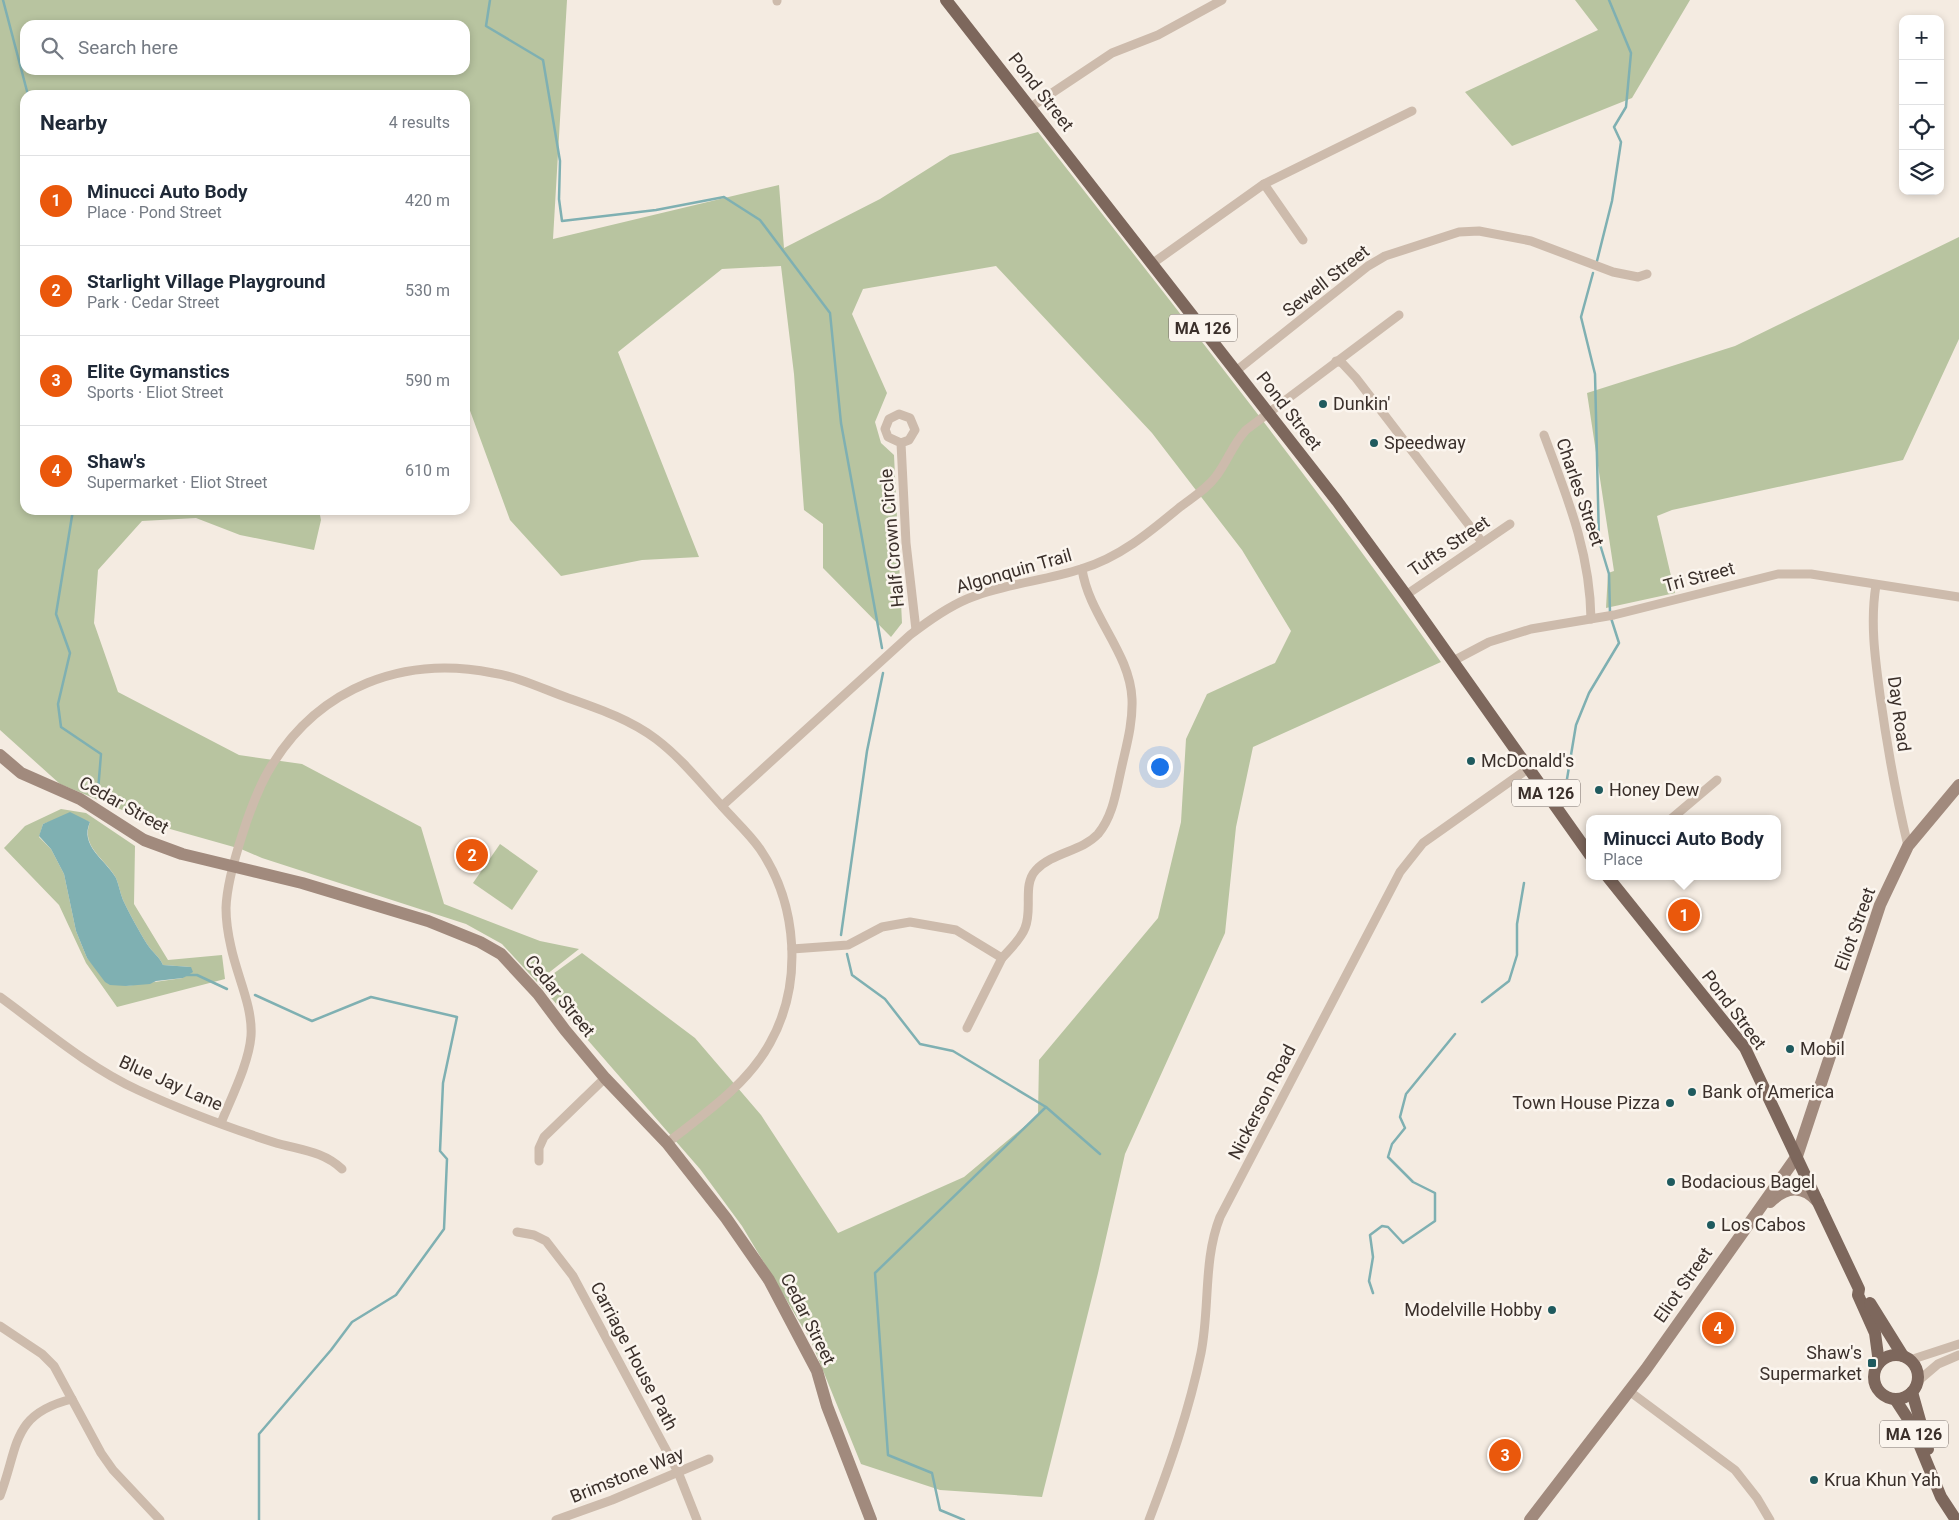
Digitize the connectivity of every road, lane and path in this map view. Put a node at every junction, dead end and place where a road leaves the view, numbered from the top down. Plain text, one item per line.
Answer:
1 (946, 0) edge
2 (1222, 0) edge
3 (1031, 107) junction
4 (1412, 111) dead end
5 (1264, 184) junction
6 (1302, 240) dead end
7 (1153, 263) junction
8 (1647, 274) dead end
9 (1399, 315) dead end
10 (1336, 361) junction
11 (1236, 371) junction
12 (1268, 412) junction
13 (1544, 435) dead end
14 (901, 443) dead end
15 (1510, 524) dead end
16 (1482, 542) junction
17 (1082, 569) junction
18 (1876, 584) junction
19 (1406, 595) junction
20 (1959, 597) edge
21 (1591, 619) junction
22 (916, 630) junction
23 (1453, 661) junction
24 (0, 755) edge
25 (1529, 768) junction
26 (1717, 780) dead end
27 (1959, 785) edge
28 (722, 806) junction
29 (1676, 815) edge
30 (1908, 846) junction
31 (1586, 849) edge
32 (234, 866) junction
33 (1610, 880) edge
34 (792, 949) junction
35 (1002, 958) junction
36 (0, 997) edge
37 (967, 1028) dead end
38 (605, 1078) junction
39 (221, 1124) junction
40 (667, 1143) junction
41 (1797, 1156) junction
42 (539, 1161) dead end
43 (342, 1169) dead end
44 (1818, 1202) junction
45 (1758, 1211) junction
46 (517, 1232) dead end
47 (1859, 1289) junction
48 (0, 1326) edge
49 (1959, 1344) edge
50 (1945, 1350) junction
51 (1955, 1356) edge
52 (1906, 1358) junction
53 (1879, 1363) junction
54 (1915, 1386) junction
55 (1628, 1391) junction
56 (72, 1399) junction
57 (1895, 1399) junction
58 (709, 1459) dead end
59 (1931, 1471) junction
60 (678, 1472) junction
61 (0, 1496) edge
62 (160, 1520) edge
63 (556, 1520) edge
64 (697, 1520) edge
65 (870, 1520) edge
66 (1148, 1520) edge
67 (1530, 1520) edge
68 (1770, 1520) edge
69 (1956, 1520) edge

1 - 3 main road, Pond Street / MA 126
2 - 3 street
3 - 7 main road, Pond Street / MA 126
4 - 5 street
5 - 6 street
5 - 7 street
7 - 11 main road, Pond Street / MA 126
8 - 11 street, Sewell Street
9 - 10 street, Algonquin Trail
10 - 12 street, Algonquin Trail
10 - 16 street
11 - 12 main road, Pond Street / MA 126
12 - 17 street, Algonquin Trail
12 - 19 main road, Pond Street / MA 126
13 - 21 street, Charles Street
14 - 22 street, Half Crown Circle
15 - 16 street, Tufts Street
16 - 19 street, Tufts Street
17 - 22 street, Algonquin Trail
17 - 35 street
18 - 20 street, Tri Street
18 - 21 street, Tri Street
18 - 30 street, Day Road
19 - 23 main road, Pond Street / MA 126
21 - 23 street, Tri Street
22 - 28 street, Algonquin Trail
23 - 25 main road, Pond Street / MA 126
24 - 32 street, Cedar Street
25 - 31 main road, Pond Street / MA 126
25 - 66 street, Nickerson Road
26 - 29 street
27 - 30 street, Eliot Street
28 - 32 street
28 - 34 street
30 - 41 street, Eliot Street
32 - 38 street, Cedar Street
32 - 39 street
33 - 41 main road, Pond Street / MA 126
34 - 35 street
34 - 40 street
35 - 37 street
36 - 39 street, Blue Jay Lane
38 - 40 street, Cedar Street
38 - 42 street
39 - 43 street, Blue Jay Lane
40 - 65 street, Cedar Street
41 - 44 main road, Pond Street / MA 126
41 - 45 street, Eliot Street
44 - 45 street
44 - 47 main road, Pond Street / MA 126
45 - 55 street, Eliot Street
46 - 60 street, Carriage House Path
47 - 52 main road, Pond Street / MA 126
47 - 53 main road, Pond Street / MA 126
48 - 56 street
49 - 50 street
50 - 51 street
50 - 52 street
51 - 54 street
52 - 53 main road
52 - 54 main road, MA 126
53 - 57 main road, MA 126
54 - 57 main road
54 - 59 main road, MA 126
55 - 67 street, Eliot Street
55 - 68 street
56 - 61 street
56 - 62 street
57 - 59 main road, MA 126
58 - 60 street, Brimstone Way
59 - 69 main road, MA 126
60 - 63 street, Brimstone Way
60 - 64 street, Carriage House Path

